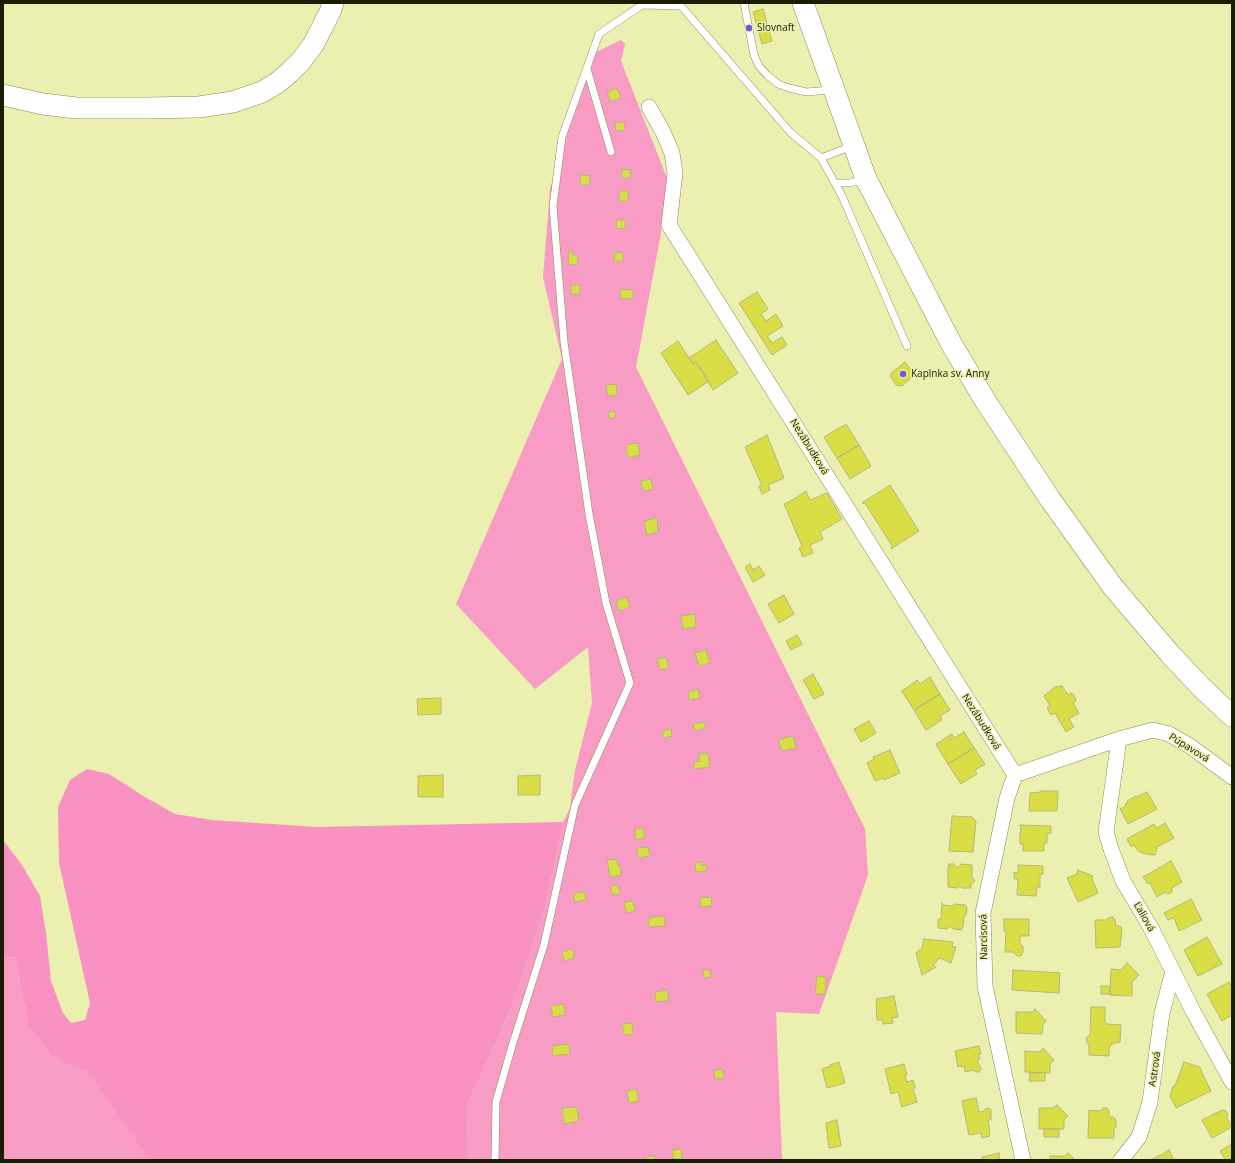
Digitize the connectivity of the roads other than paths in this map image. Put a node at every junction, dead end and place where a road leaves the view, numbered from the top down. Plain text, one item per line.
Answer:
1 (333, 3) edge
2 (744, 3) edge
3 (803, 3) edge
4 (586, 68) junction
5 (833, 89) junction
6 (3, 95) edge
7 (649, 107) dead end
8 (854, 145) junction
9 (611, 152) dead end
10 (821, 158) junction
11 (866, 179) junction
12 (836, 183) junction
13 (907, 346) dead end
14 (1232, 716) edge
15 (1118, 739) junction
16 (1015, 775) junction
17 (1232, 777) edge
18 (1173, 971) junction
19 (1232, 1082) edge
20 (495, 1160) edge
21 (1023, 1160) edge
22 (1121, 1160) edge

1 - 6 main road
2 - 5 lane
3 - 5 main road
4 - 9 lane
4 - 10 lane
4 - 20 lane
5 - 8 main road
7 - 16 street, Nezábudková
8 - 10 lane
8 - 11 main road
10 - 12 lane
11 - 12 lane
11 - 14 main road
12 - 13 lane
15 - 16 street
15 - 17 street, Púpavová
15 - 18 street, Ľaliová
16 - 21 street, Narcisová
18 - 19 street, Ľaliová
18 - 22 street, Astrová

